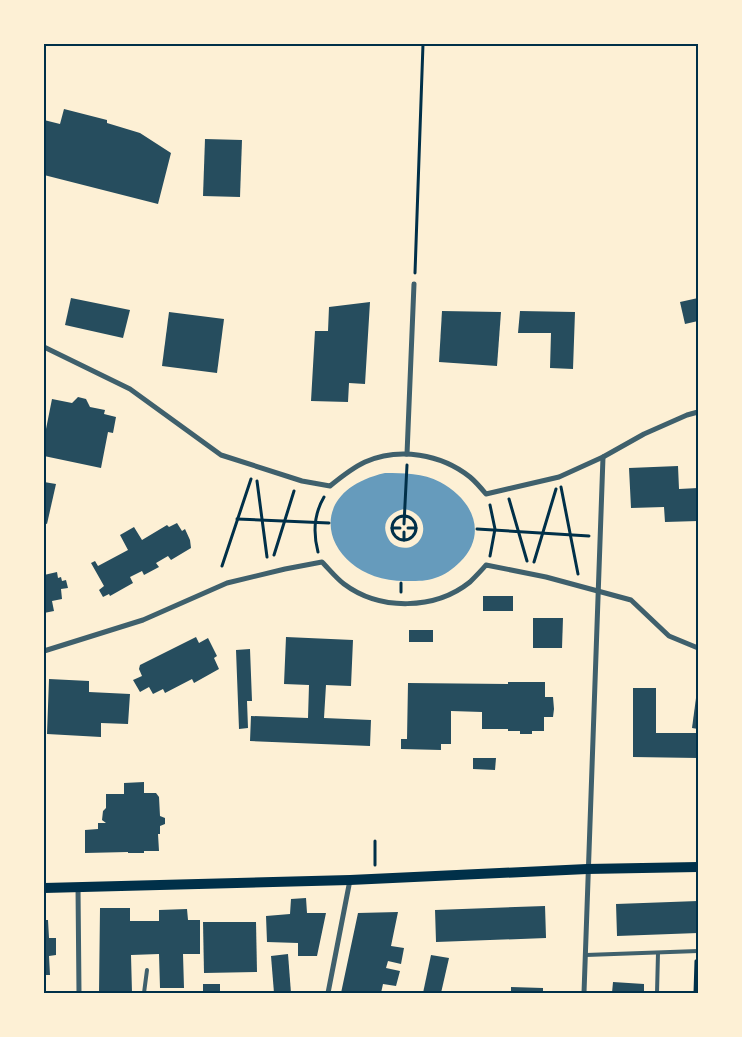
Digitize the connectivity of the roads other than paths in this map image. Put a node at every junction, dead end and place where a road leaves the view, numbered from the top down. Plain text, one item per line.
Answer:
1 (414, 284) road end
2 (44, 347) edge
3 (698, 412) edge
4 (407, 454) junction
5 (603, 457) junction
6 (598, 590) junction
7 (698, 648) edge
8 (44, 651) edge
9 (698, 867) edge
10 (587, 870) junction
11 (350, 880) junction
12 (78, 887) junction
13 (44, 888) edge
14 (697, 951) edge
15 (658, 952) junction
16 (586, 954) junction
17 (147, 970) dead end
18 (79, 993) edge
19 (144, 993) edge
20 (328, 993) edge
21 (584, 993) edge
22 (657, 993) edge

1 - 4 street
2 - 4 street
3 - 5 street
4 - 5 street
5 - 6 street
6 - 7 street
6 - 8 street
6 - 10 street
9 - 10 main road
10 - 11 main road
10 - 16 street
11 - 12 main road
11 - 20 street
12 - 13 main road
12 - 18 street
14 - 15 lane
15 - 16 lane
15 - 22 lane
16 - 21 street
17 - 19 lane

